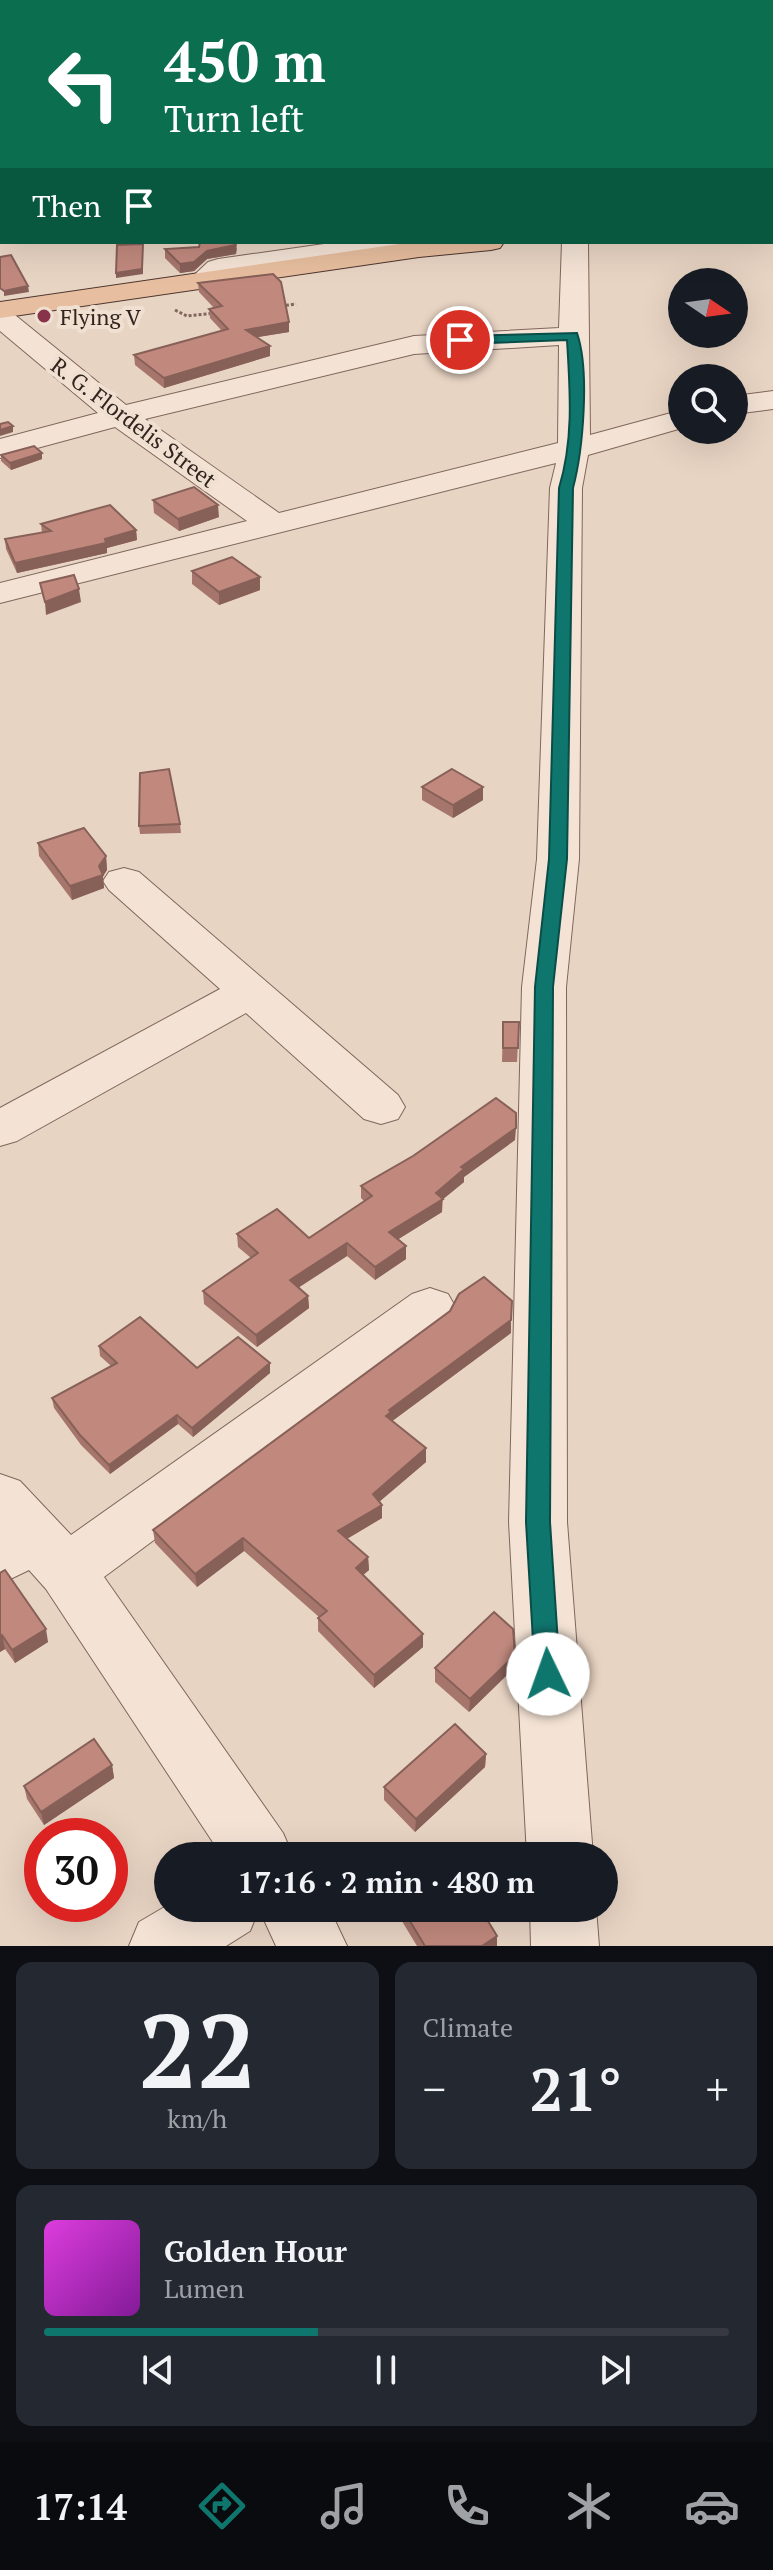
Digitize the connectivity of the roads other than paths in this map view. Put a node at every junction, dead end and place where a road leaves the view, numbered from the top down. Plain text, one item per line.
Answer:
1 (381, 244) edge
2 (476, 244) edge
3 (575, 244) edge
4 (206, 280) junction
5 (0, 310) edge
6 (0, 317) edge
7 (573, 336) junction
8 (773, 400) edge
9 (748, 403) edge
10 (120, 416) junction
11 (668, 423) edge
12 (0, 449) edge
13 (574, 449) junction
14 (271, 523) junction
15 (0, 593) edge
16 (124, 881) dead end
17 (251, 991) junction
18 (381, 1107) dead end
19 (0, 1129) edge
20 (430, 1308) dead end
21 (25, 1540) edge
22 (250, 1842) edge
23 (559, 1842) edge
24 (203, 1922) edge
25 (300, 1922) edge
26 (564, 1922) edge
27 (163, 1946) edge
28 (313, 1946) edge
29 (565, 1946) edge

1 - 4 street
2 - 4 main road
3 - 7 street
4 - 5 main road
6 - 10 street, R. G. Flordelis Street
7 - 10 street
7 - 13 street
8 - 9 street
10 - 12 street
10 - 14 street, R. G. Flordelis Street
11 - 13 street
13 - 14 street
13 - 23 street
14 - 15 street
16 - 17 street
17 - 18 street
17 - 19 street
20 - 21 street
21 - 22 street
24 - 27 street
25 - 28 street
26 - 29 street

